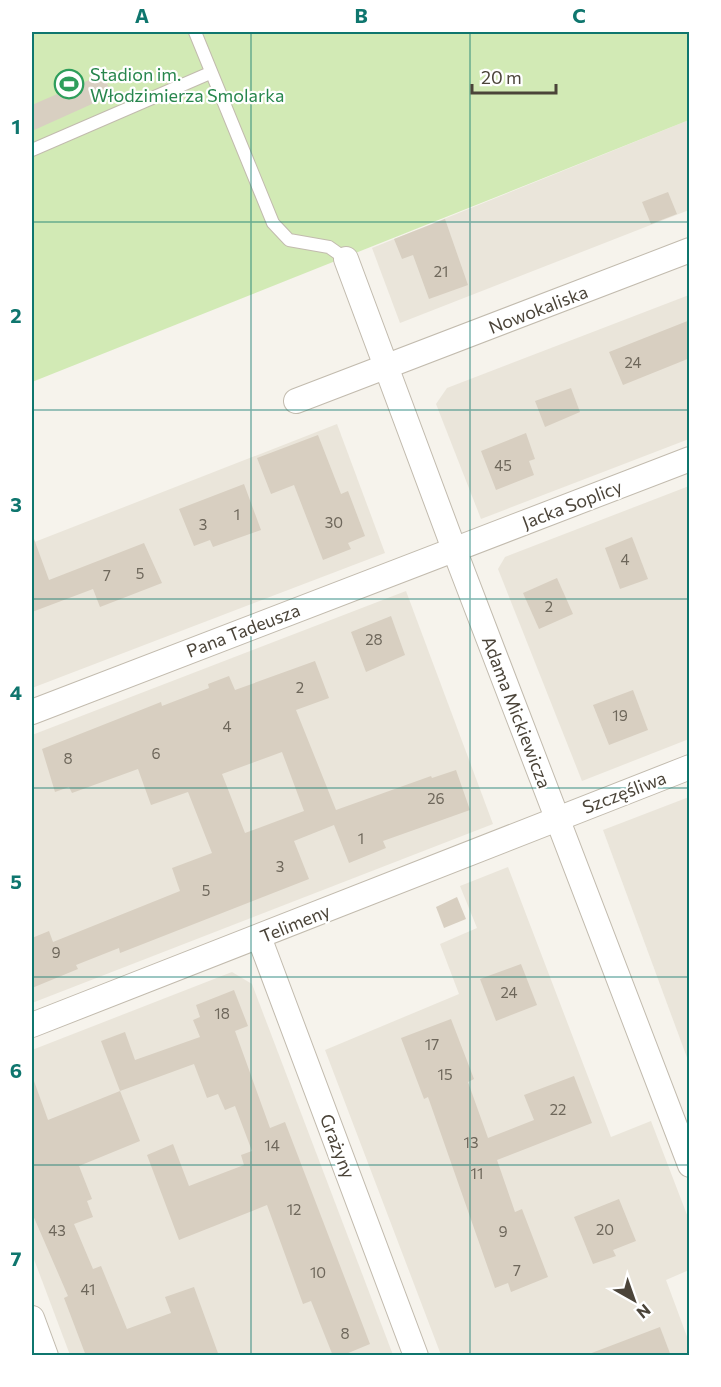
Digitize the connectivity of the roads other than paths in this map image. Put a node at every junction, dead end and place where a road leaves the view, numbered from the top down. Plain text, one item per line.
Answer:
1 (195, 32) edge
2 (210, 73) junction
3 (32, 150) edge
4 (690, 250) edge
5 (346, 259) joint
6 (387, 367) junction
7 (296, 401) dead end
8 (690, 459) edge
9 (454, 549) junction
10 (32, 712) edge
11 (690, 767) edge
12 (558, 818) junction
13 (259, 937) junction
14 (32, 1025) edge
15 (684, 1134) edge
16 (690, 1165) edge
17 (32, 1318) edge
18 (46, 1356) edge
19 (416, 1356) edge

1 - 2 lane
2 - 3 lane
2 - 5 lane
4 - 6 street, Nowokaliska
5 - 6 street, Adama Mickiewicza
6 - 7 street, Nowokaliska
6 - 9 street, Adama Mickiewicza
8 - 9 street, Jacka Soplicy
9 - 10 street, Pana Tadeusza
9 - 12 street, Adama Mickiewicza
11 - 12 street, Szczęśliwa
12 - 13 street, Telimeny
12 - 15 street, Adama Mickiewicza
13 - 14 street, Telimeny
13 - 19 street, Grażyny
15 - 16 street, Adama Mickiewicza
17 - 18 street

